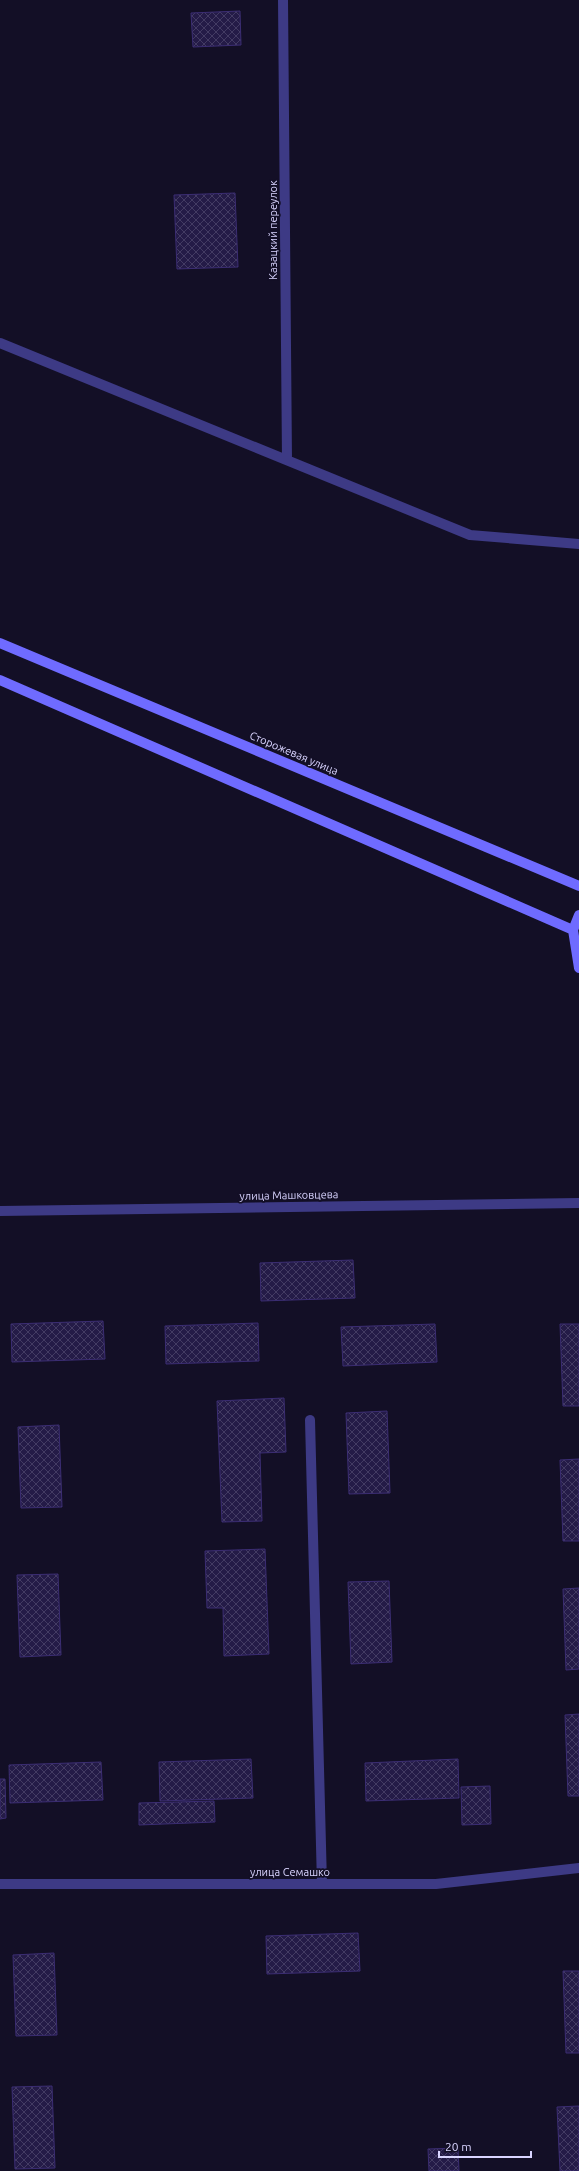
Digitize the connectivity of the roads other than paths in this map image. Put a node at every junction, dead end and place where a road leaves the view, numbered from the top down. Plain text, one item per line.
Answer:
1 (283, 0) edge
2 (0, 343) edge
3 (287, 460) junction
4 (579, 544) edge
5 (0, 643) edge
6 (0, 680) edge
7 (579, 886) edge
8 (579, 915) edge
9 (572, 930) junction
10 (579, 968) edge
11 (579, 1203) edge
12 (0, 1211) edge
13 (310, 1420) dead end
14 (579, 1868) edge
15 (0, 1884) edge
16 (322, 1884) junction

1 - 3 street, Казацкий переулок
2 - 3 street
3 - 4 street
5 - 7 main road, Сторожевая улица
6 - 9 main road
8 - 9 main road
9 - 10 main road
11 - 12 street, улица Машковцева
13 - 16 street
14 - 16 street, улица Семашко
15 - 16 street, улица Семашко

